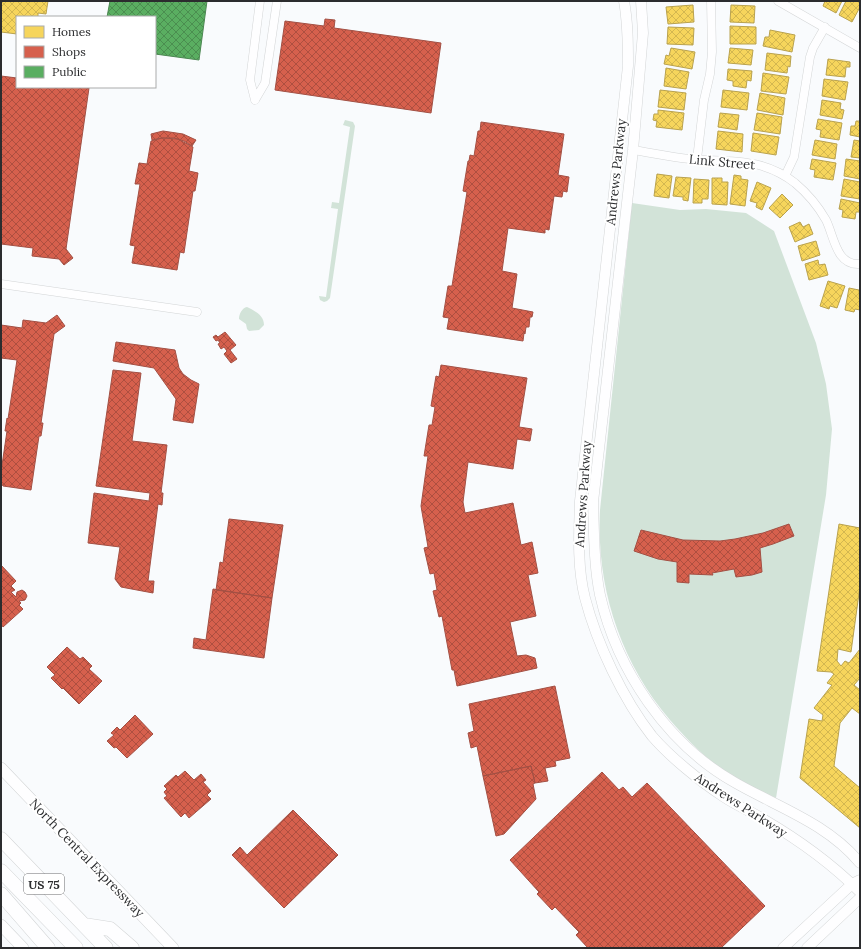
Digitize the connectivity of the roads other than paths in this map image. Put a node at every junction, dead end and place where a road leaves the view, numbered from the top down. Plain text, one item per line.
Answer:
1 (260, 1) edge
2 (276, 1) edge
3 (624, 1) edge
4 (641, 1) edge
5 (711, 1) edge
6 (778, 1) edge
7 (825, 27) junction
8 (860, 48) edge
9 (633, 150) junction
10 (697, 159) junction
11 (785, 176) junction
12 (860, 264) edge
13 (1, 284) edge
14 (197, 312) dead end
15 (594, 370) junction
16 (608, 372) junction
17 (620, 655) junction
18 (607, 660) junction
19 (1, 768) edge
20 (1, 839) edge
21 (860, 863) edge
22 (1, 871) edge
23 (856, 882) edge
24 (860, 892) edge
25 (1, 894) edge
26 (860, 898) edge
27 (1, 925) edge
28 (84, 925) junction
29 (24, 948) edge
30 (48, 948) edge
31 (76, 948) edge
32 (106, 948) edge
33 (132, 948) edge
34 (173, 948) edge
35 (782, 948) edge
36 (807, 948) edge

1 - 2 street
3 - 15 street, Andrews Parkway
4 - 9 street, Andrews Parkway
5 - 10 street
6 - 7 street
7 - 8 street
7 - 11 street
9 - 10 street, Link Street
9 - 16 street, Andrews Parkway
10 - 11 street, Link Street
11 - 12 street, Link Street
13 - 14 street
15 - 16 street
15 - 18 street, Andrews Parkway
16 - 17 street, Andrews Parkway
17 - 18 street
17 - 21 street, Andrews Parkway
18 - 23 street, Andrews Parkway
19 - 34 main road, North Central Expressway
20 - 28 highway, US 75
22 - 31 highway, US 75
23 - 24 street, Andrews Parkway
23 - 35 street
25 - 30 highway
26 - 36 street
27 - 29 main road
28 - 32 highway, US 75
28 - 33 highway

